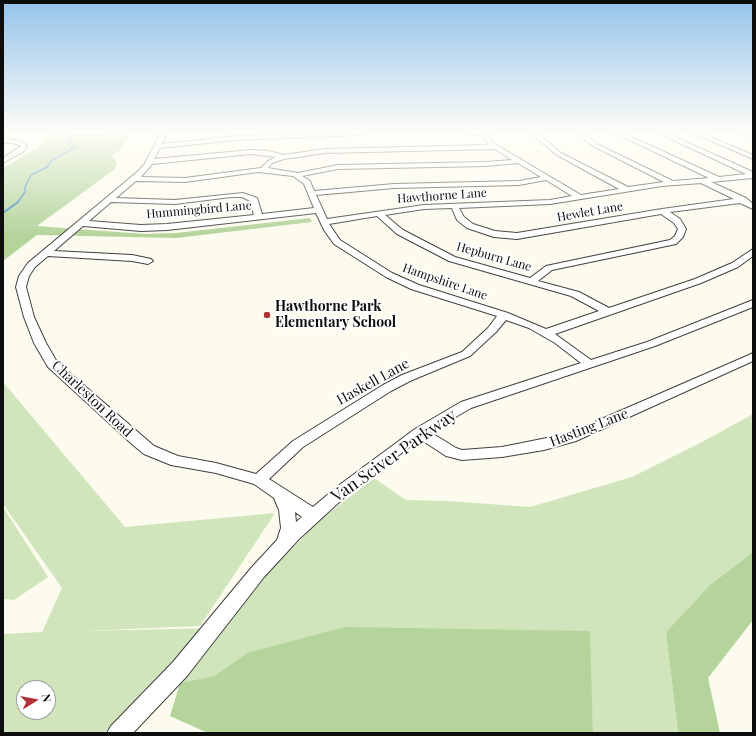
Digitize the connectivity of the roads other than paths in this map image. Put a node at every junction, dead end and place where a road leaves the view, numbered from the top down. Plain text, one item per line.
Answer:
1 (145, 167) edge
2 (265, 167) edge
3 (336, 167) edge
4 (530, 167) edge
5 (584, 167) edge
6 (640, 167) edge
7 (693, 167) edge
8 (736, 167) edge
9 (263, 170) junction
10 (297, 175) junction
11 (753, 175) edge
12 (548, 178) junction
13 (135, 179) junction
14 (718, 179) junction
15 (701, 180) junction
16 (672, 183) junction
17 (627, 190) junction
18 (312, 193) junction
19 (579, 197) junction
20 (109, 200) junction
21 (743, 200) junction
22 (454, 205) junction
23 (753, 207) edge
24 (319, 210) junction
25 (662, 211) junction
26 (379, 214) junction
27 (259, 217) junction
28 (324, 222) junction
29 (80, 223) junction
30 (753, 252) edge
31 (45, 253) junction
32 (148, 261) dead end
33 (531, 282) junction
34 (753, 303) edge
35 (608, 312) junction
36 (504, 315) junction
37 (546, 333) junction
38 (753, 357) edge
39 (591, 365) junction
40 (420, 432) junction
41 (259, 480) junction
42 (280, 493) junction
43 (312, 515) junction
44 (284, 543) junction
45 (118, 733) edge

1 - 13 street, Charleston Road
2 - 9 street
3 - 10 street
4 - 12 street
5 - 17 street
6 - 16 street
7 - 14 street
8 - 11 street
9 - 10 street
9 - 13 street
10 - 18 street, Hampshire Lane
11 - 14 street, Hawthorne Lane
12 - 18 street
12 - 19 street
13 - 20 street, Charleston Road
14 - 15 street, Hawthorne Lane
15 - 16 street, Hawthorne Lane
15 - 21 street
16 - 17 street, Hawthorne Lane
17 - 19 street, Hawthorne Lane
18 - 24 street, Hampshire Lane
19 - 22 street, Hawthorne Lane
20 - 27 street
20 - 29 street, Charleston Road
21 - 23 street
21 - 25 street, Hewlet Lane
22 - 25 street, Hewlet Lane
22 - 26 street, Hawthorne Lane
24 - 27 street, Hummingbird Lane
24 - 28 street, Hampshire Lane
25 - 33 street
26 - 28 street, Hawthorne Lane
26 - 33 street, Hepburn Lane
27 - 29 street, Hummingbird Lane
28 - 36 street, Hampshire Lane
29 - 31 street, Charleston Road
30 - 35 street
31 - 32 street
31 - 41 street, Charleston Road
33 - 35 street, Hepburn Lane
34 - 39 street, Van Sciver Parkway
35 - 37 street
36 - 37 street, Hampshire Lane
36 - 41 street, Haskell Lane
37 - 39 street, Hampshire Lane
38 - 40 street, Hasting Lane
39 - 40 street, Van Sciver Parkway
40 - 43 street, Van Sciver Parkway
41 - 42 street, Charleston Road
42 - 43 street, Charleston Road
42 - 44 street
43 - 44 street, Van Sciver Parkway
44 - 45 street, Van Sciver Parkway

